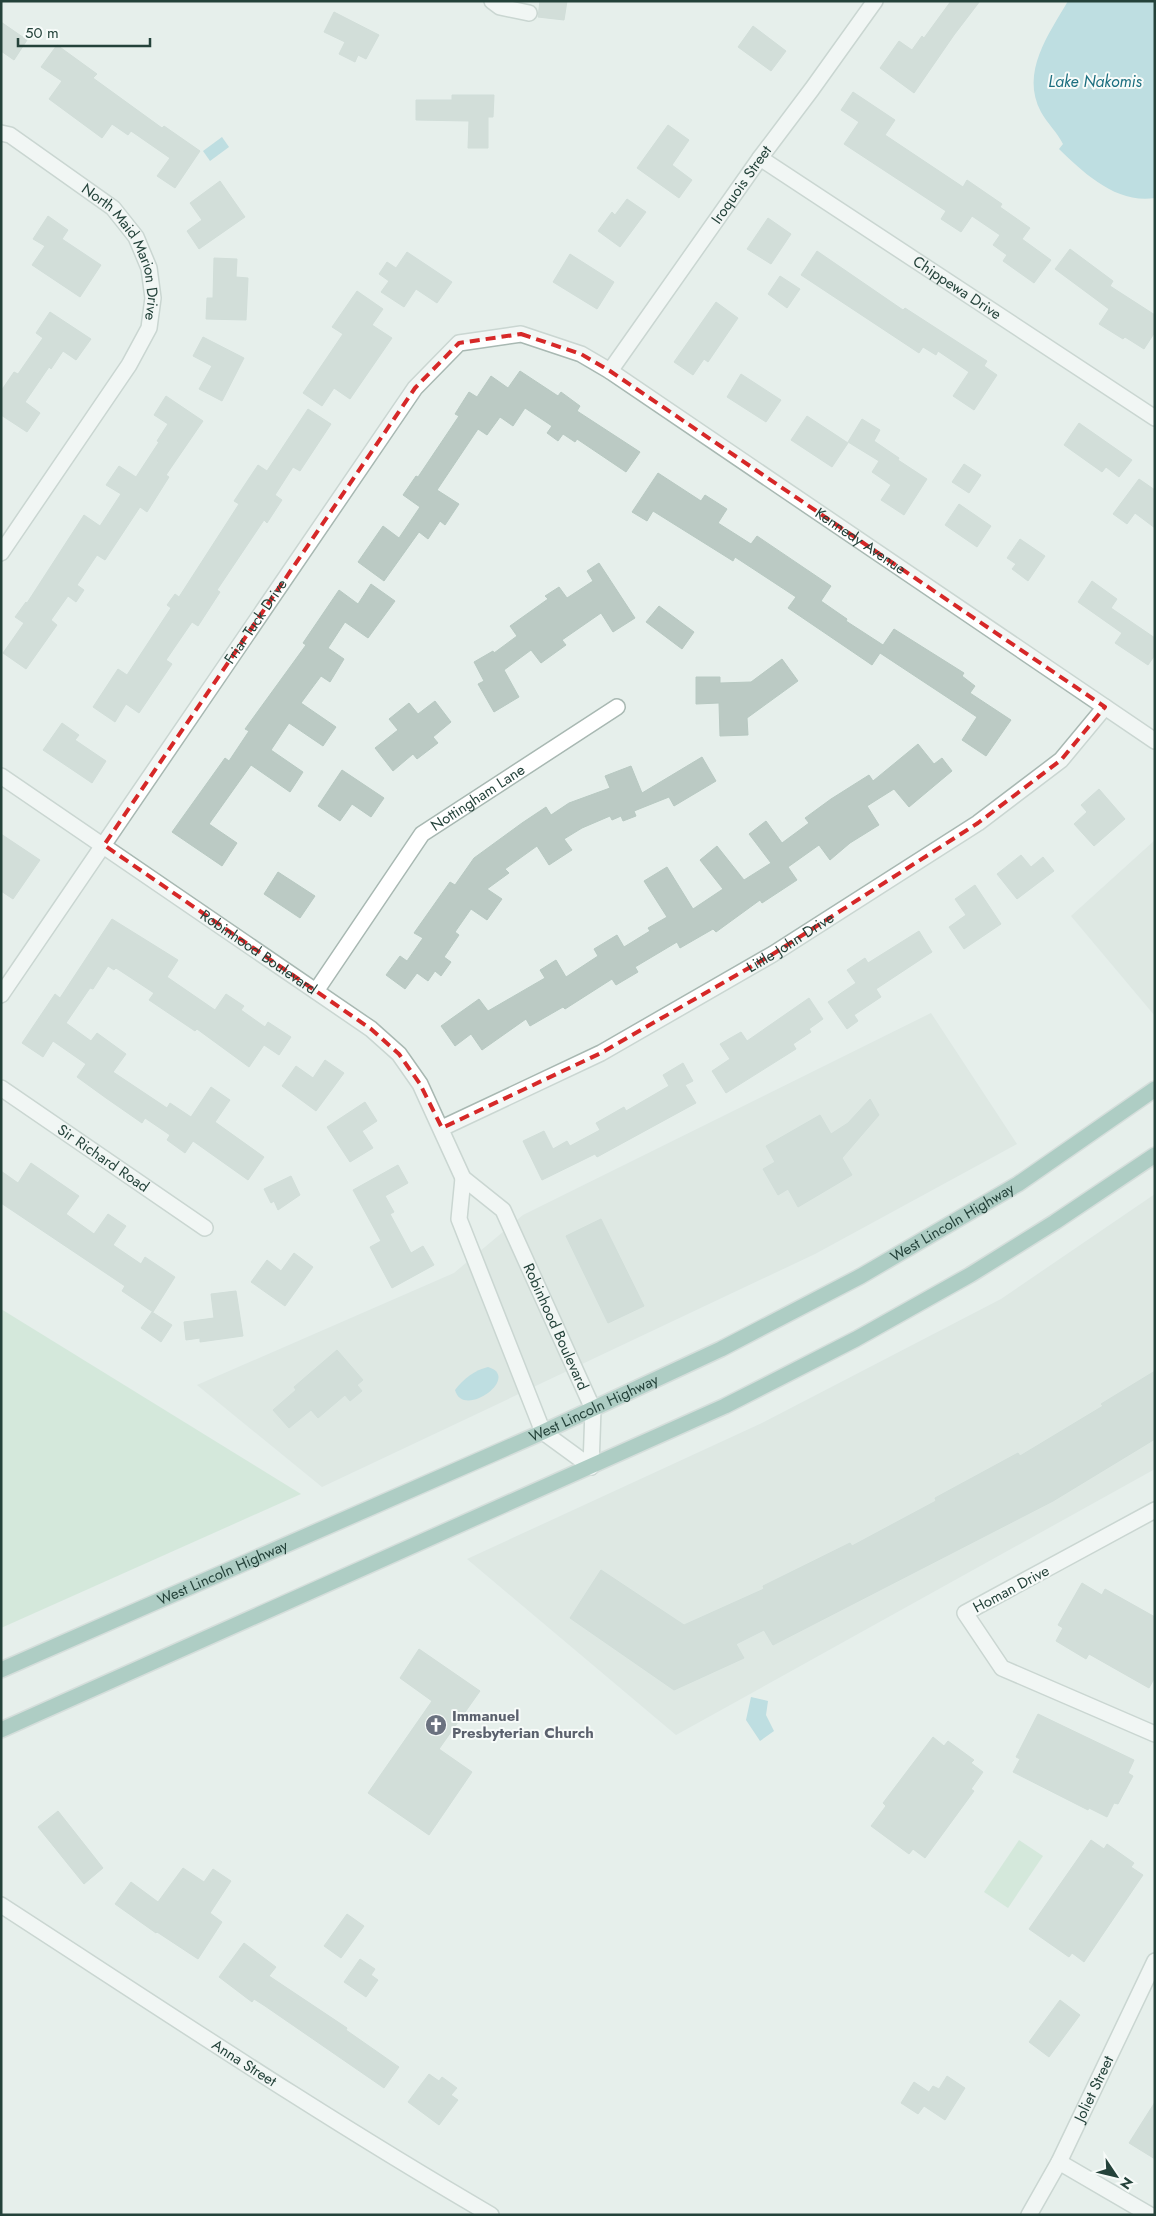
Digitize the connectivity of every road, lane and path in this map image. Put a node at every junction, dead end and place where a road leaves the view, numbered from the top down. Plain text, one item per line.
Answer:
1 (492, 1) edge
2 (875, 1) edge
3 (529, 13) dead end
4 (4, 132) edge
5 (760, 158) junction
6 (564, 347) joint
7 (610, 371) junction
8 (1155, 418) edge
9 (1, 553) edge
10 (617, 707) dead end
11 (1105, 708) junction
12 (1155, 741) edge
13 (1, 776) edge
14 (104, 844) junction
15 (316, 991) junction
16 (1, 995) edge
17 (1, 1088) edge
18 (1155, 1090) edge
19 (442, 1128) junction
20 (1155, 1155) edge
21 (463, 1178) junction
22 (205, 1228) dead end
23 (593, 1410) junction
24 (543, 1432) junction
25 (591, 1467) junction
26 (1155, 1510) edge
27 (1, 1670) edge
28 (1, 1730) edge
29 (1155, 1734) edge
30 (1, 1904) edge
31 (1155, 1961) edge
32 (1059, 2162) junction
33 (491, 2215) edge
34 (1029, 2215) edge
35 (1150, 2215) edge

1 - 3 street
2 - 5 street, Iroquois Street
4 - 9 street, North Maid Marion Drive
5 - 7 street, Iroquois Street
5 - 8 street, Chippewa Drive
6 - 7 street, Kennedy Avenue
6 - 14 street, Friar Tuck Drive
7 - 11 street, Kennedy Avenue
10 - 15 street, Nottingham Lane
11 - 12 street, Kennedy Avenue
11 - 19 street, Little John Drive
13 - 14 street, Robinhood Boulevard
14 - 15 street, Robinhood Boulevard
14 - 16 street, Friar Tuck Drive
15 - 19 street, Robinhood Boulevard
17 - 22 street, Sir Richard Road
18 - 23 main road, West Lincoln Highway
19 - 21 street, Robinhood Boulevard
20 - 25 main road
21 - 23 street, Robinhood Boulevard
21 - 24 street, Robinhood Boulevard
23 - 24 main road, West Lincoln Highway
23 - 25 street, Robinhood Boulevard
24 - 25 street
24 - 27 main road, West Lincoln Highway
25 - 28 main road
26 - 29 street, Homan Drive
30 - 33 street, Anna Street
31 - 32 street, Joliet Street
32 - 34 street, Joliet Street
32 - 35 street

